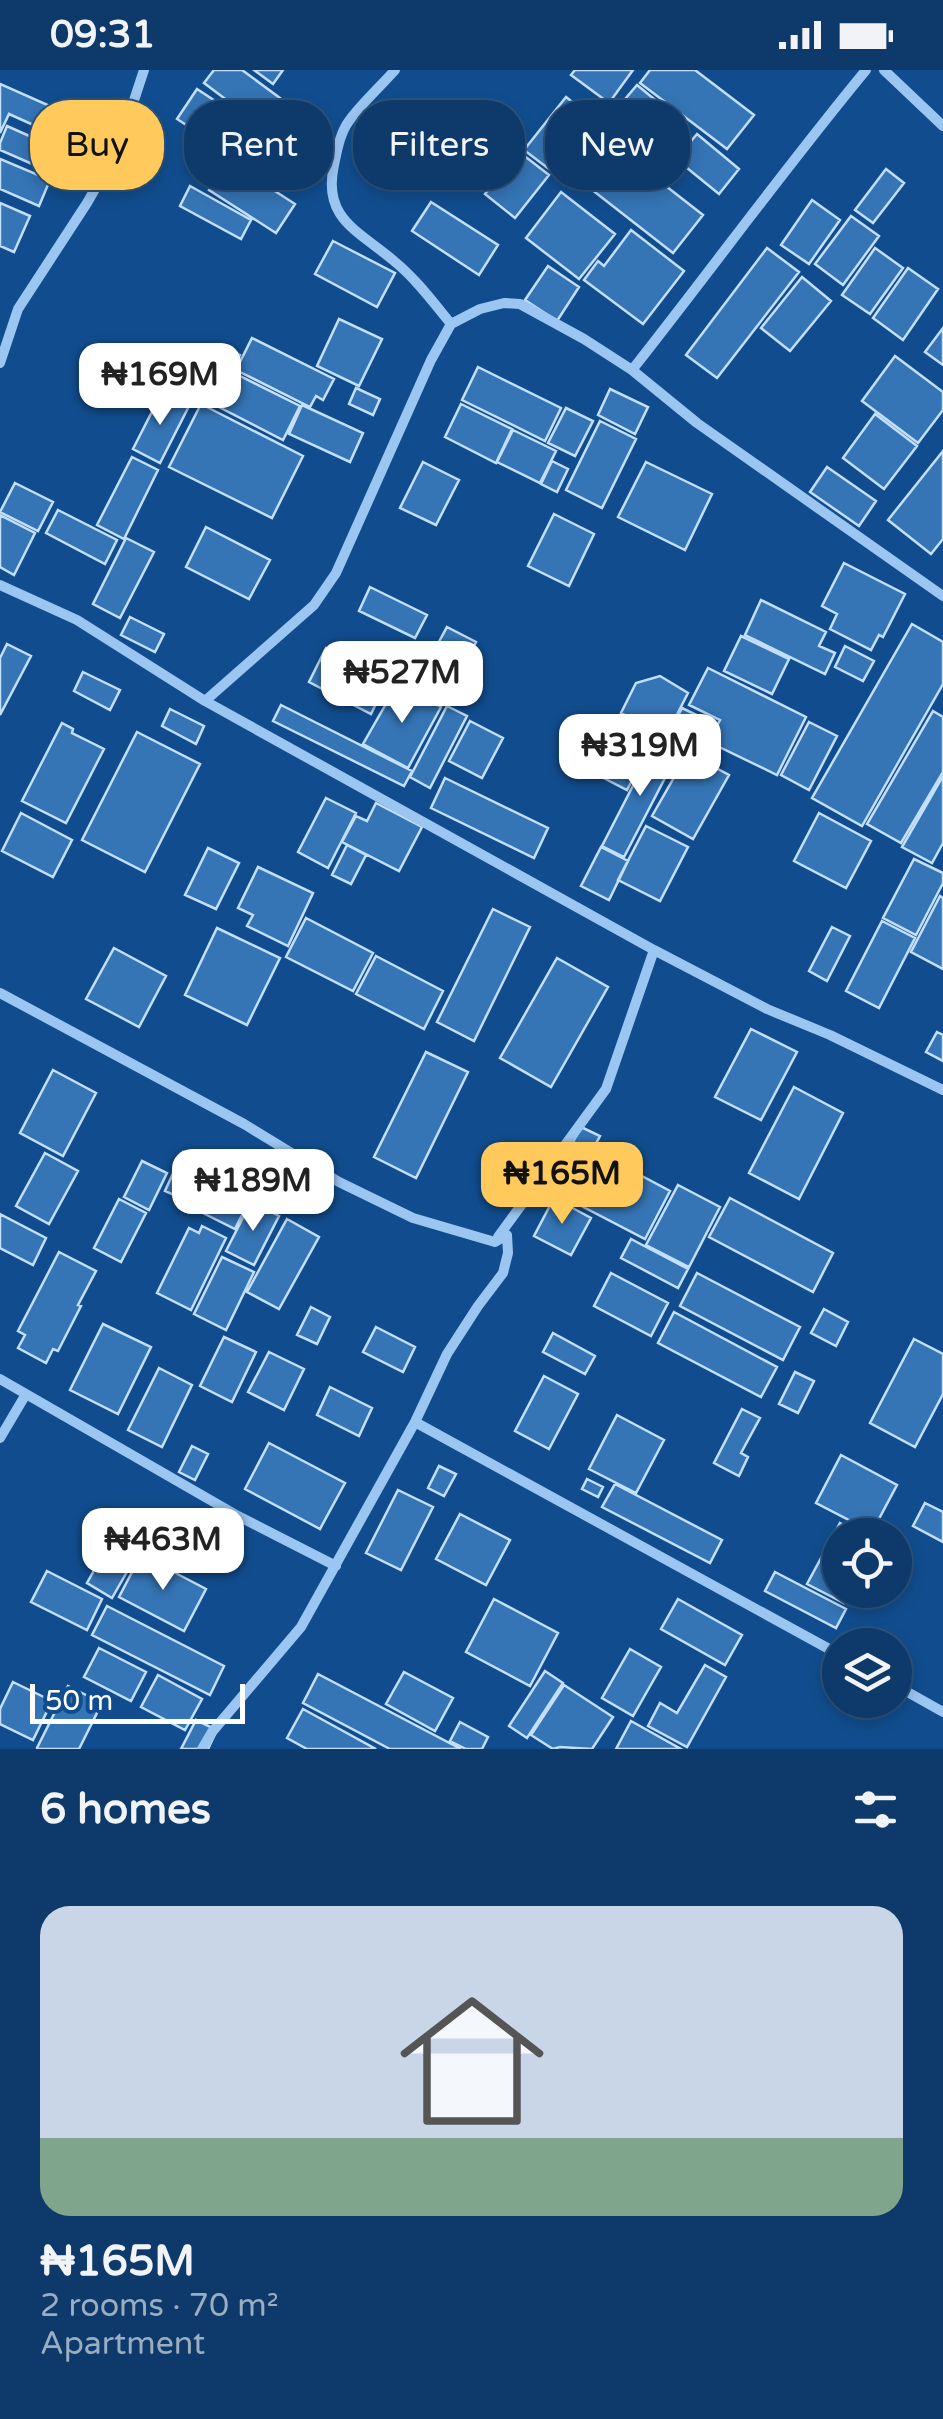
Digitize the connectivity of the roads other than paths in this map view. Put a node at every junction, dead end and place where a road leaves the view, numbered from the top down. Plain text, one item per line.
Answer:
1 (144, 70) edge
2 (395, 70) edge
3 (866, 70) edge
4 (884, 70) edge
5 (943, 126) edge
6 (450, 324) junction
7 (0, 363) edge
8 (632, 370) junction
9 (0, 585) edge
10 (943, 596) edge
11 (206, 700) junction
12 (654, 950) junction
13 (0, 994) edge
14 (943, 1090) edge
15 (495, 1242) junction
16 (0, 1378) edge
17 (26, 1394) junction
18 (415, 1422) junction
19 (0, 1438) edge
20 (336, 1566) junction
21 (822, 1645) edge
22 (912, 1695) edge
23 (943, 1712) edge
24 (202, 1749) edge

1 - 7 street
2 - 6 street
3 - 8 street
4 - 5 street
6 - 8 street
6 - 11 street
8 - 10 street
9 - 11 street
11 - 12 street
12 - 14 street
12 - 15 street
13 - 15 street
15 - 18 street
16 - 17 street
17 - 19 street
17 - 20 street
18 - 20 street
18 - 21 street
20 - 24 street
22 - 23 street

